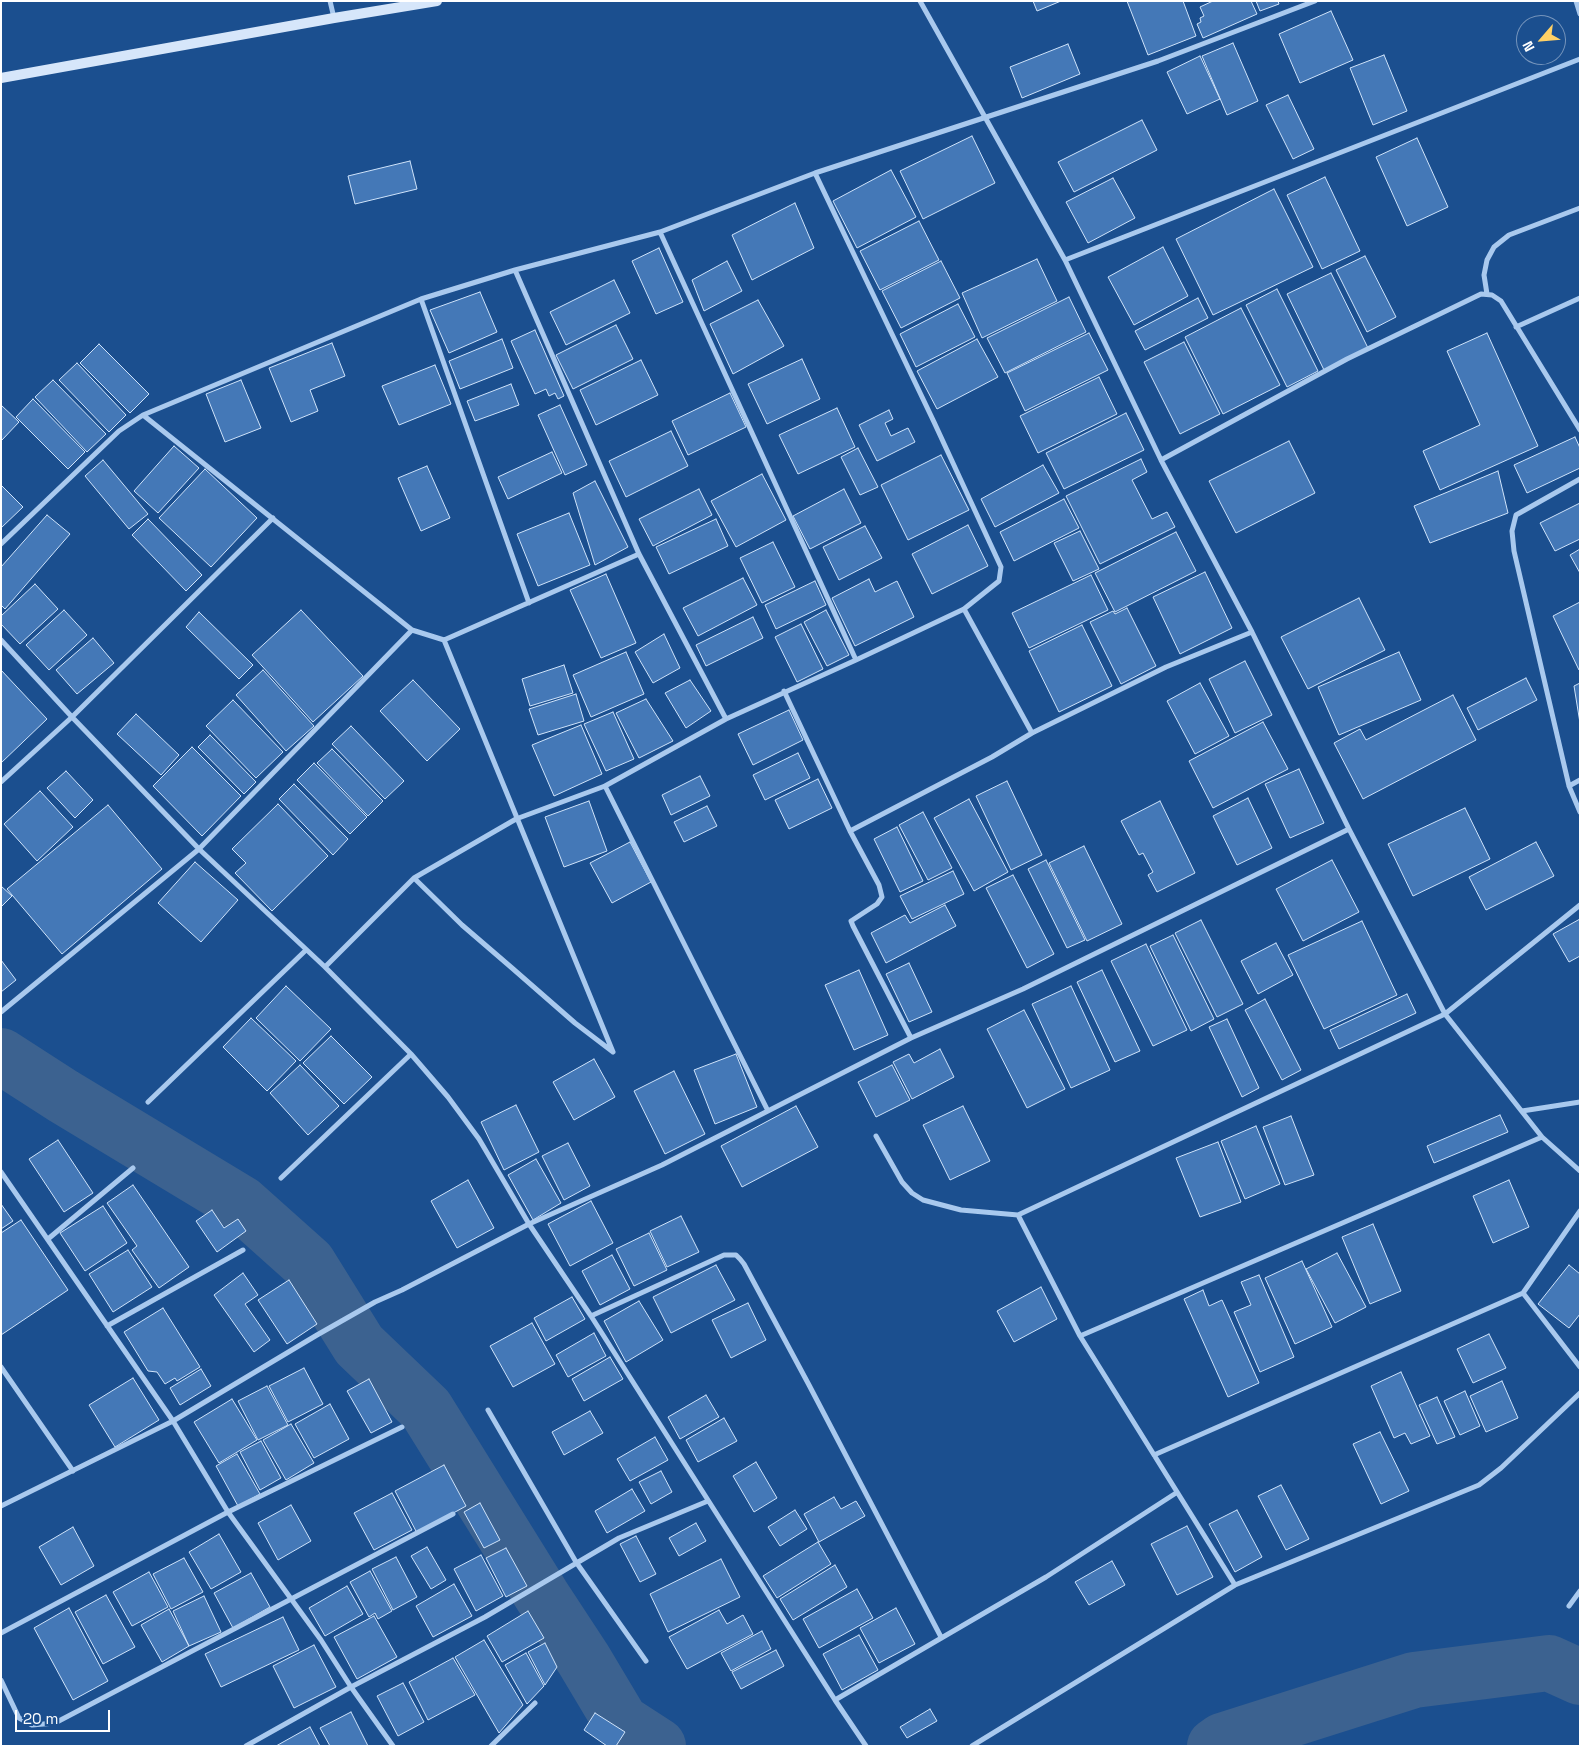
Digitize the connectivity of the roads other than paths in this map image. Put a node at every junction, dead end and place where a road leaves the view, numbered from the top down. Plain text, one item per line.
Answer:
1 (330, 1) edge
2 (437, 1) edge
3 (920, 1) edge
4 (1315, 1) edge
5 (1576, 1) edge
6 (1580, 14) edge
7 (334, 18) junction
8 (1580, 59) edge
9 (1, 78) edge
10 (986, 116) junction
11 (814, 173) junction
12 (1580, 208) edge
13 (660, 232) junction
14 (1065, 260) junction
15 (515, 270) junction
16 (1487, 294) junction
17 (1580, 298) edge
18 (420, 299) junction
19 (1516, 327) junction
20 (143, 415) junction
21 (1580, 430) edge
22 (1161, 460) junction
23 (1580, 479) edge
24 (273, 518) junction
25 (1, 544) edge
26 (639, 554) junction
27 (529, 603) junction
28 (964, 609) junction
29 (412, 630) junction
30 (1252, 632) junction
31 (1, 640) edge
32 (444, 640) junction
33 (856, 660) junction
34 (784, 691) junction
35 (72, 717) junction
36 (726, 719) junction
37 (1032, 733) junction
38 (1580, 780) edge
39 (1, 782) edge
40 (605, 786) junction
41 (1569, 786) junction
42 (1580, 812) edge
43 (516, 819) junction
44 (1349, 828) junction
45 (850, 832) junction
46 (199, 849) junction
47 (414, 878) junction
48 (1580, 905) edge
49 (306, 950) junction
50 (326, 967) junction
51 (2, 1012) edge
52 (1445, 1014) junction
53 (911, 1038) junction
54 (411, 1054) junction
55 (148, 1102) dead end
56 (1580, 1102) edge
57 (768, 1111) junction
58 (1522, 1111) junction
59 (876, 1136) dead end
60 (1542, 1137) junction
61 (133, 1168) dead end
62 (1580, 1171) edge
63 (1, 1172) edge
64 (281, 1178) dead end
65 (1580, 1211) edge
66 (1018, 1215) junction
67 (529, 1224) junction
68 (48, 1239) junction
69 (243, 1250) dead end
70 (1523, 1293) junction
71 (591, 1316) junction
72 (107, 1326) junction
73 (1080, 1336) junction
74 (1, 1367) edge
75 (1580, 1367) edge
76 (1580, 1392) edge
77 (488, 1410) dead end
78 (172, 1421) junction
79 (402, 1427) dead end
80 (1154, 1454) junction
81 (73, 1471) junction
82 (1176, 1492) junction
83 (708, 1501) junction
84 (1, 1506) edge
85 (228, 1512) junction
86 (453, 1514) dead end
87 (576, 1562) junction
88 (1235, 1585) junction
89 (1580, 1591) edge
90 (290, 1598) junction
91 (1569, 1606) dead end
92 (1, 1633) edge
93 (941, 1637) junction
94 (646, 1661) dead end
95 (1, 1680) edge
96 (350, 1687) junction
97 (835, 1700) junction
98 (535, 1703) dead end
99 (246, 1746) edge
100 (394, 1746) edge
101 (491, 1746) edge
102 (866, 1746) edge
103 (972, 1746) edge

1 - 7 street
2 - 7 main road
3 - 10 street
4 - 10 street
5 - 6 street
7 - 9 main road
8 - 14 street
10 - 11 street
10 - 14 street
11 - 13 street
11 - 28 street
12 - 16 street
13 - 15 street
13 - 33 street
14 - 22 street
15 - 18 street
15 - 26 street
16 - 19 street
16 - 22 street
17 - 19 street
18 - 20 street
18 - 27 street
19 - 21 street
20 - 24 street
20 - 25 street
22 - 30 street
23 - 41 street
24 - 29 street
24 - 35 street
26 - 27 street
26 - 36 street
27 - 32 street
28 - 33 street
28 - 37 street
29 - 32 street
29 - 46 street
30 - 37 street
30 - 44 street
31 - 35 street
32 - 43 street
33 - 34 street
34 - 36 street
34 - 45 street
35 - 39 street
35 - 46 street
36 - 40 street
37 - 45 street
38 - 41 street
40 - 43 street
40 - 57 street
41 - 42 street
43 - 47 street
43 - 47 street
44 - 52 street
44 - 53 street
45 - 53 street
46 - 49 street
46 - 51 street
47 - 50 street
48 - 52 street
49 - 50 street
49 - 55 street
50 - 54 street
52 - 58 street
52 - 66 street
53 - 57 street
54 - 64 street
54 - 67 street
56 - 58 street
57 - 67 street
58 - 60 street
59 - 66 street
60 - 62 street
60 - 73 street
61 - 68 street
63 - 68 street
65 - 70 street
66 - 73 street
67 - 71 street
67 - 78 street
68 - 72 street
69 - 72 street
70 - 75 street
70 - 80 street
71 - 83 street
71 - 93 street
72 - 78 street
73 - 80 street
74 - 81 street
76 - 88 street
77 - 87 street
78 - 81 street
78 - 85 street
79 - 85 street
80 - 82 street
81 - 84 street
82 - 88 street
82 - 93 street
83 - 87 street
83 - 97 street
85 - 90 street
85 - 92 street
86 - 90 street
87 - 94 street
87 - 96 street
88 - 103 street
89 - 91 street
90 - 95 street
90 - 96 street
93 - 97 street
96 - 99 street
96 - 100 street
97 - 102 street
98 - 101 street

